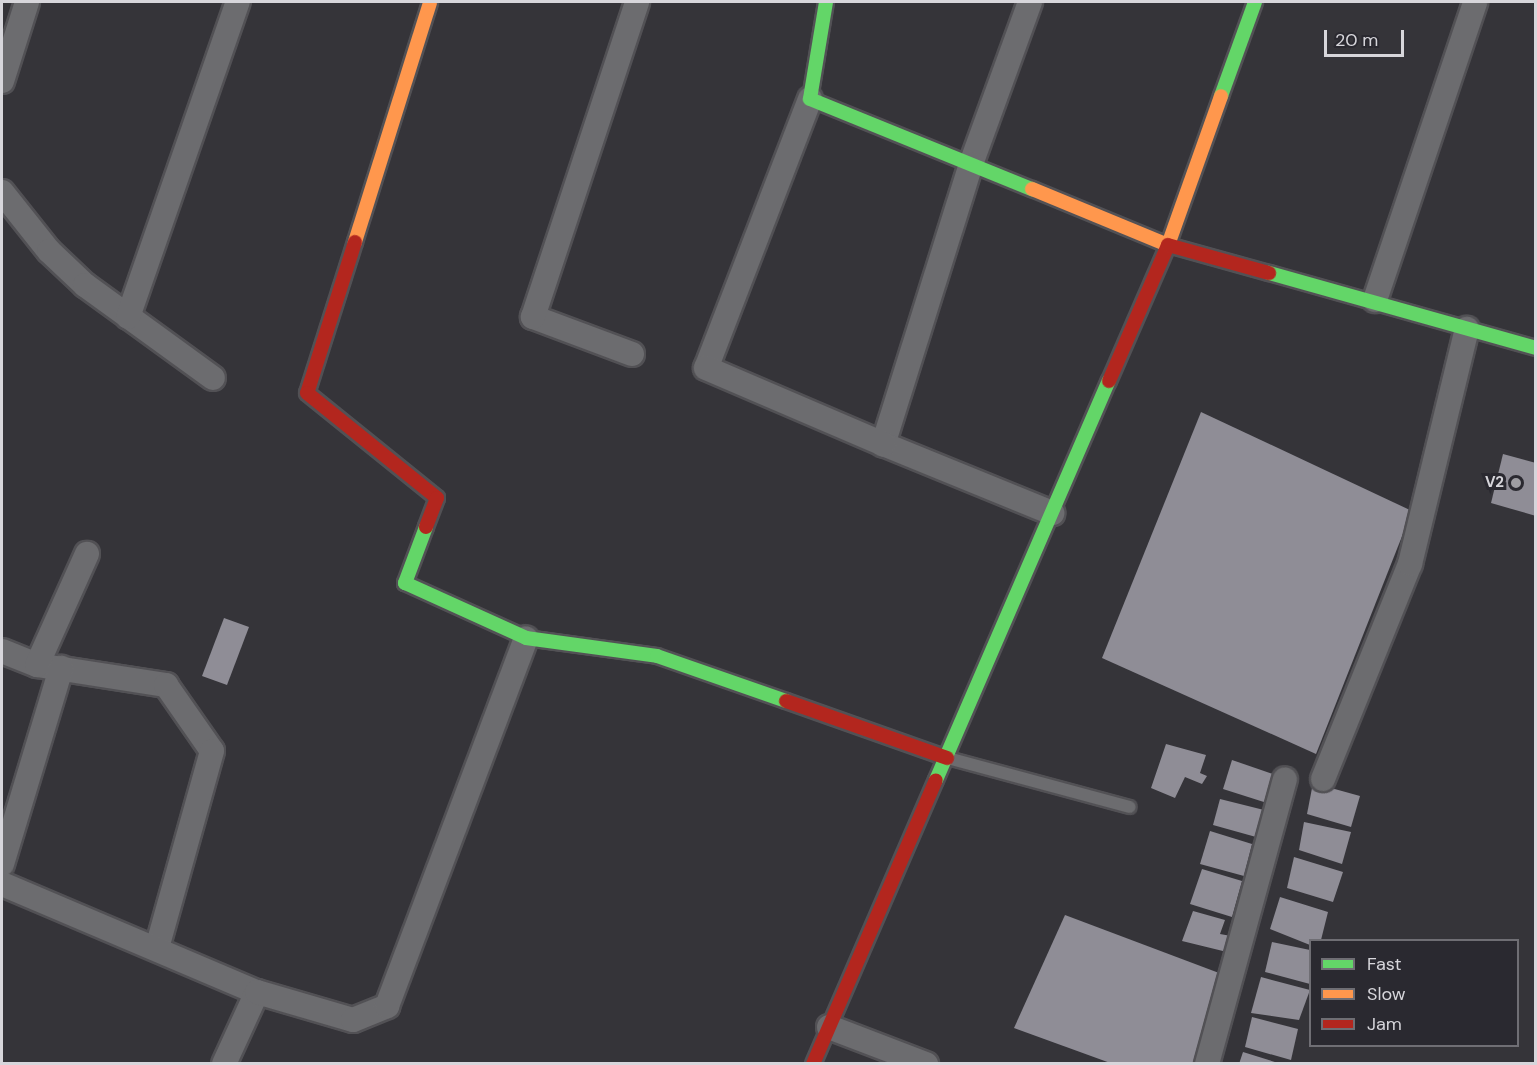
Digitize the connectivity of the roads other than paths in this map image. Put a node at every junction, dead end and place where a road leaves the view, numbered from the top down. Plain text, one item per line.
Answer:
1 (27, 2) edge
2 (237, 2) edge
3 (430, 2) edge
4 (637, 2) edge
5 (827, 2) edge
6 (1030, 2) edge
7 (1254, 2) edge
8 (1475, 2) edge
9 (2, 81) edge
10 (810, 99) junction
11 (971, 164) junction
12 (2, 192) edge
13 (1168, 245) junction
14 (1375, 300) junction
15 (128, 317) junction
16 (1467, 329) junction
17 (1536, 348) edge
18 (632, 354) dead end
19 (213, 378) dead end
20 (883, 444) junction
21 (1052, 513) junction
22 (87, 555) dead end
23 (526, 638) junction
24 (2, 651) edge
25 (49, 666) junction
26 (947, 758) junction
27 (1285, 779) dead end
28 (1323, 779) dead end
29 (1130, 807) dead end
30 (2, 864) edge
31 (2, 884) edge
32 (157, 948) junction
33 (257, 992) junction
34 (829, 1027) junction
35 (224, 1064) edge
36 (813, 1064) edge
37 (926, 1064) edge
38 (1208, 1064) edge

1 - 9 street
2 - 15 street
3 - 23 street
4 - 18 street
5 - 10 street
6 - 11 street
7 - 13 street
8 - 14 street
10 - 11 street
10 - 20 street
11 - 13 street
11 - 20 street
12 - 15 street
13 - 14 street
13 - 21 street
14 - 16 street
15 - 19 street
16 - 17 street
16 - 28 street
20 - 21 street
21 - 26 street
22 - 25 street
23 - 26 street
23 - 33 street
24 - 25 street
25 - 30 street
25 - 32 street
26 - 29 lane
26 - 34 street
27 - 38 street
31 - 32 street
32 - 33 street
33 - 35 street
34 - 36 street
34 - 37 street

